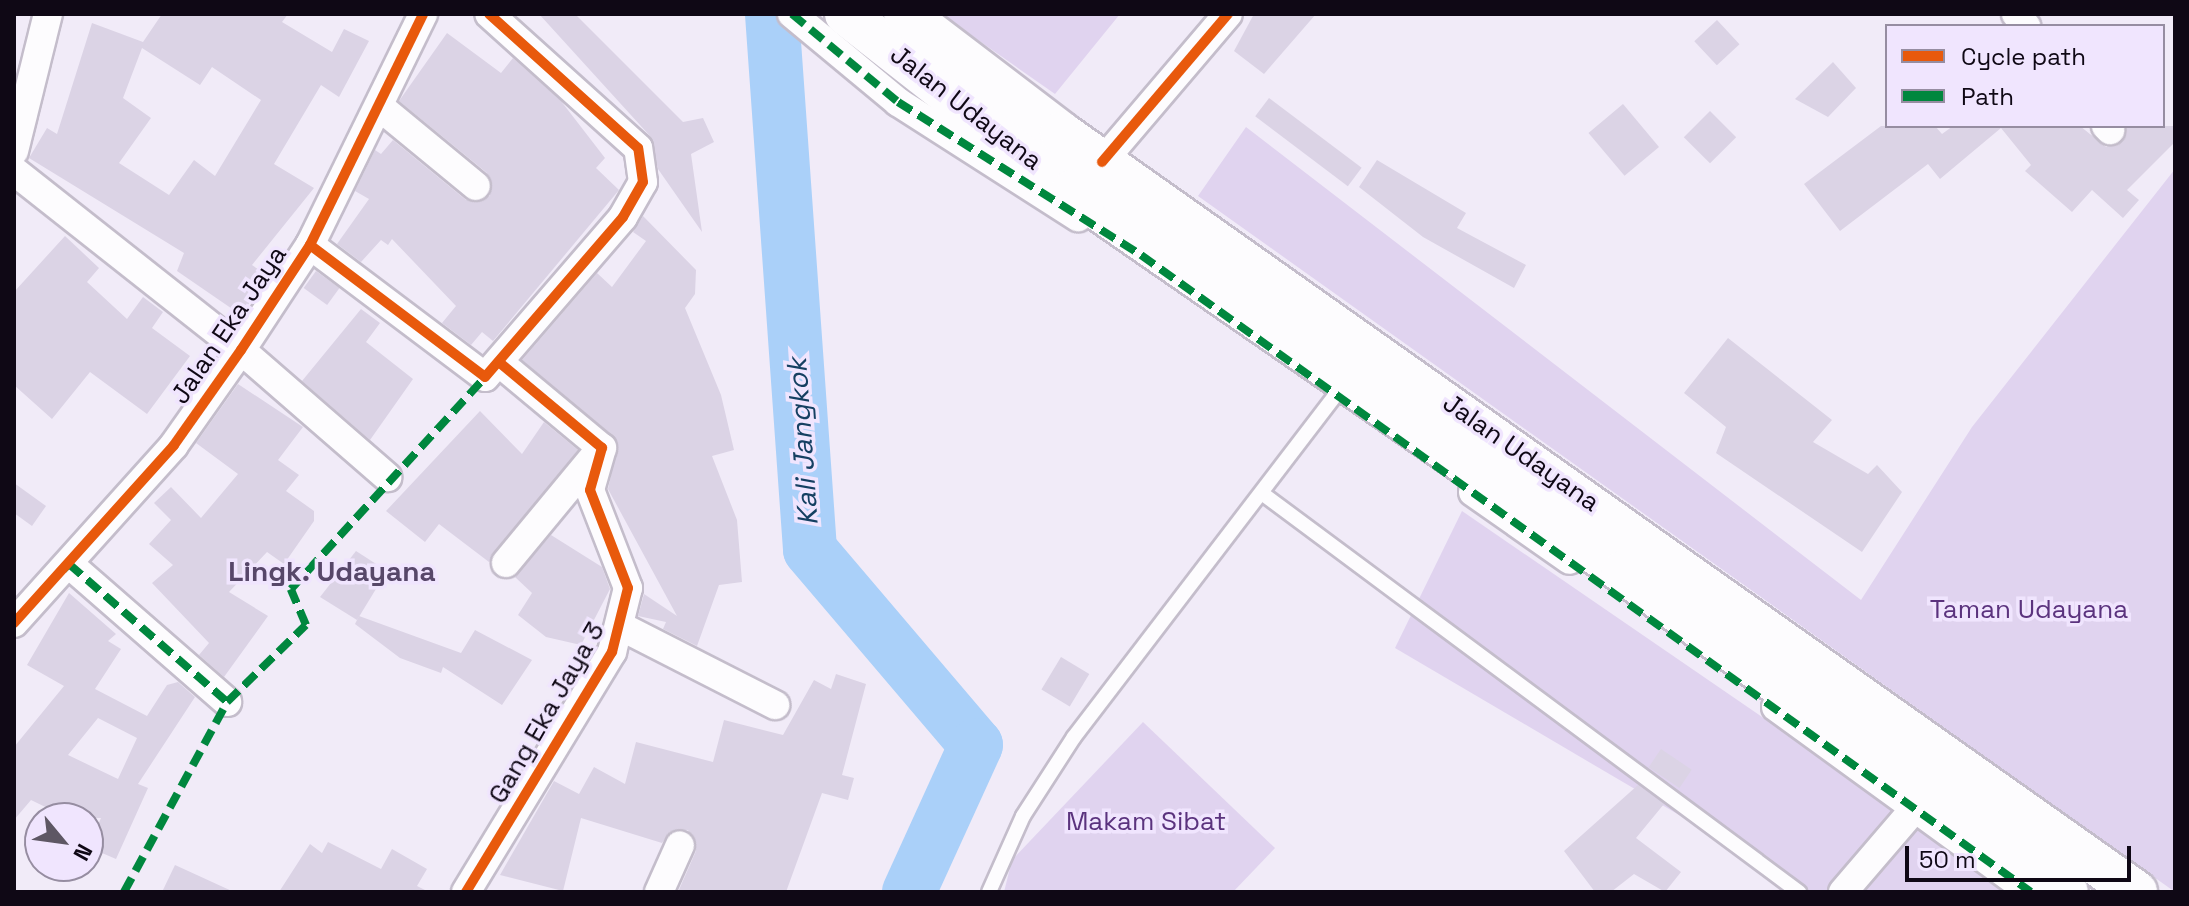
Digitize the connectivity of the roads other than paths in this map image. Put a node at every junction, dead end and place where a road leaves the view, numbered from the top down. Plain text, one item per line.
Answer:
1 (48, 14) edge
2 (423, 14) edge
3 (489, 14) edge
4 (792, 14) edge
5 (905, 14) edge
6 (1214, 19) edge
7 (836, 26) edge
8 (380, 107) junction
9 (14, 151) edge
10 (1102, 162) junction
11 (14, 171) edge
12 (476, 186) dead end
13 (310, 245) junction
14 (1356, 340) junction
15 (241, 350) junction
16 (500, 363) junction
17 (1337, 389) junction
18 (602, 448) junction
19 (387, 477) dead end
20 (1263, 494) junction
21 (506, 563) dead end
22 (69, 564) junction
23 (14, 623) edge
24 (622, 627) junction
25 (227, 702) dead end
26 (775, 705) dead end
27 (1920, 802) junction
28 (680, 845) dead end
29 (466, 892) edge
30 (659, 892) edge
31 (989, 892) edge
32 (1799, 892) edge
33 (1843, 892) edge
34 (2031, 892) edge
35 (2067, 892) edge
36 (2136, 892) edge

1 - 9 street
2 - 8 street, Jalan Eka Jaya
3 - 16 street
4 - 7 street
5 - 10 main road, Jalan Udayana
6 - 10 street
7 - 17 main road, Jalan Udayana
8 - 12 street
8 - 13 street, Jalan Eka Jaya
10 - 14 main road, Jalan Udayana
11 - 15 street
13 - 15 street, Jalan Eka Jaya
13 - 16 street
14 - 17 main road
14 - 36 main road, Jalan Udayana
15 - 19 street
15 - 22 street, Jalan Eka Jaya
16 - 18 street
17 - 20 lane
17 - 27 main road, Jalan Udayana
18 - 21 street
18 - 24 street, Gang Eka Jaya 3
20 - 31 lane
20 - 32 lane
22 - 23 street, Jalan Eka Jaya
22 - 25 street
24 - 26 street
24 - 29 street, Gang Eka Jaya 3
27 - 33 street
27 - 34 street
27 - 35 main road, Jalan Udayana
28 - 30 street

